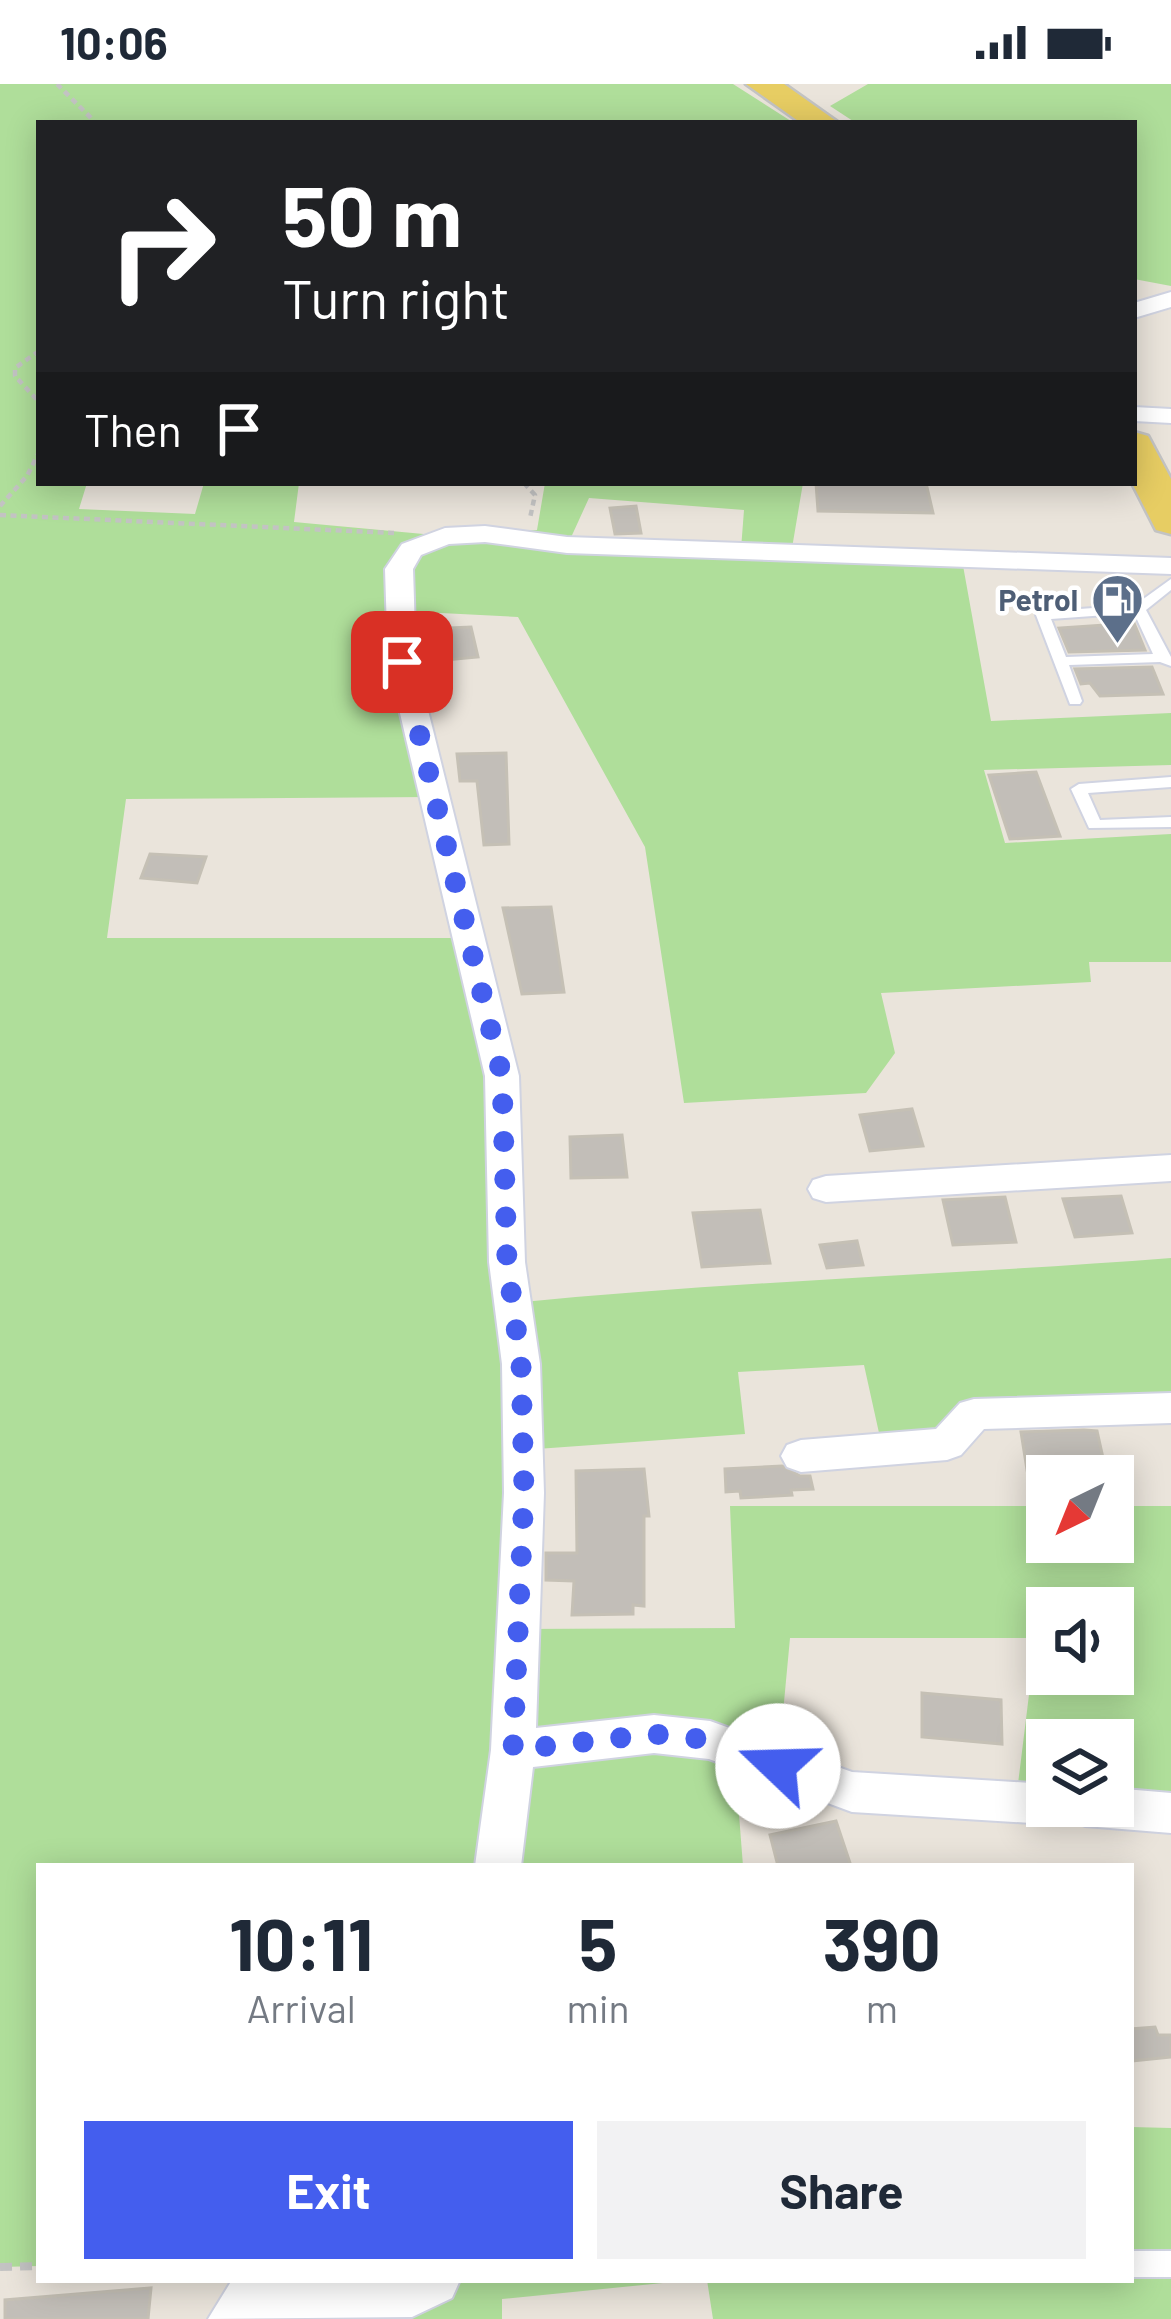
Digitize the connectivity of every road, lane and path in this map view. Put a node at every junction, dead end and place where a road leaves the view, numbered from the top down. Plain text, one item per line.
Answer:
1 (57, 84) edge
2 (762, 84) edge
3 (93, 120) edge
4 (819, 120) edge
5 (1171, 299) edge
6 (1137, 310) edge
7 (36, 353) edge
8 (36, 399) edge
9 (1137, 414) edge
10 (1171, 416) edge
11 (36, 458) edge
12 (527, 486) edge
13 (0, 510) edge
14 (445, 536) junction
15 (526, 539) junction
16 (1171, 566) edge
17 (1171, 584) edge
18 (1139, 609) junction
19 (1166, 660) edge
20 (1059, 661) junction
21 (1075, 701) dead end
22 (1171, 782) edge
23 (1171, 822) edge
24 (1171, 1168) edge
25 (826, 1189) dead end
26 (1171, 1408) edge
27 (801, 1456) dead end
28 (513, 1750) junction
29 (1026, 1803) edge
30 (1134, 1810) edge
31 (1171, 1813) edge
32 (498, 1863) edge
33 (1134, 2264) edge
34 (1171, 2264) edge
35 (36, 2266) edge
36 (0, 2267) edge
37 (428, 2283) edge
38 (234, 2319) edge

1 - 3 path
2 - 4 main road
5 - 6 street
7 - 8 path
9 - 10 street
11 - 13 path
12 - 15 path
13 - 14 path
14 - 15 street
14 - 28 street
15 - 16 street
17 - 18 lane
18 - 19 lane
18 - 20 lane
19 - 20 lane
20 - 21 lane
22 - 23 lane
24 - 25 street
26 - 27 street
28 - 29 street
28 - 32 street
30 - 31 street
33 - 34 lane
35 - 36 path
37 - 38 street

